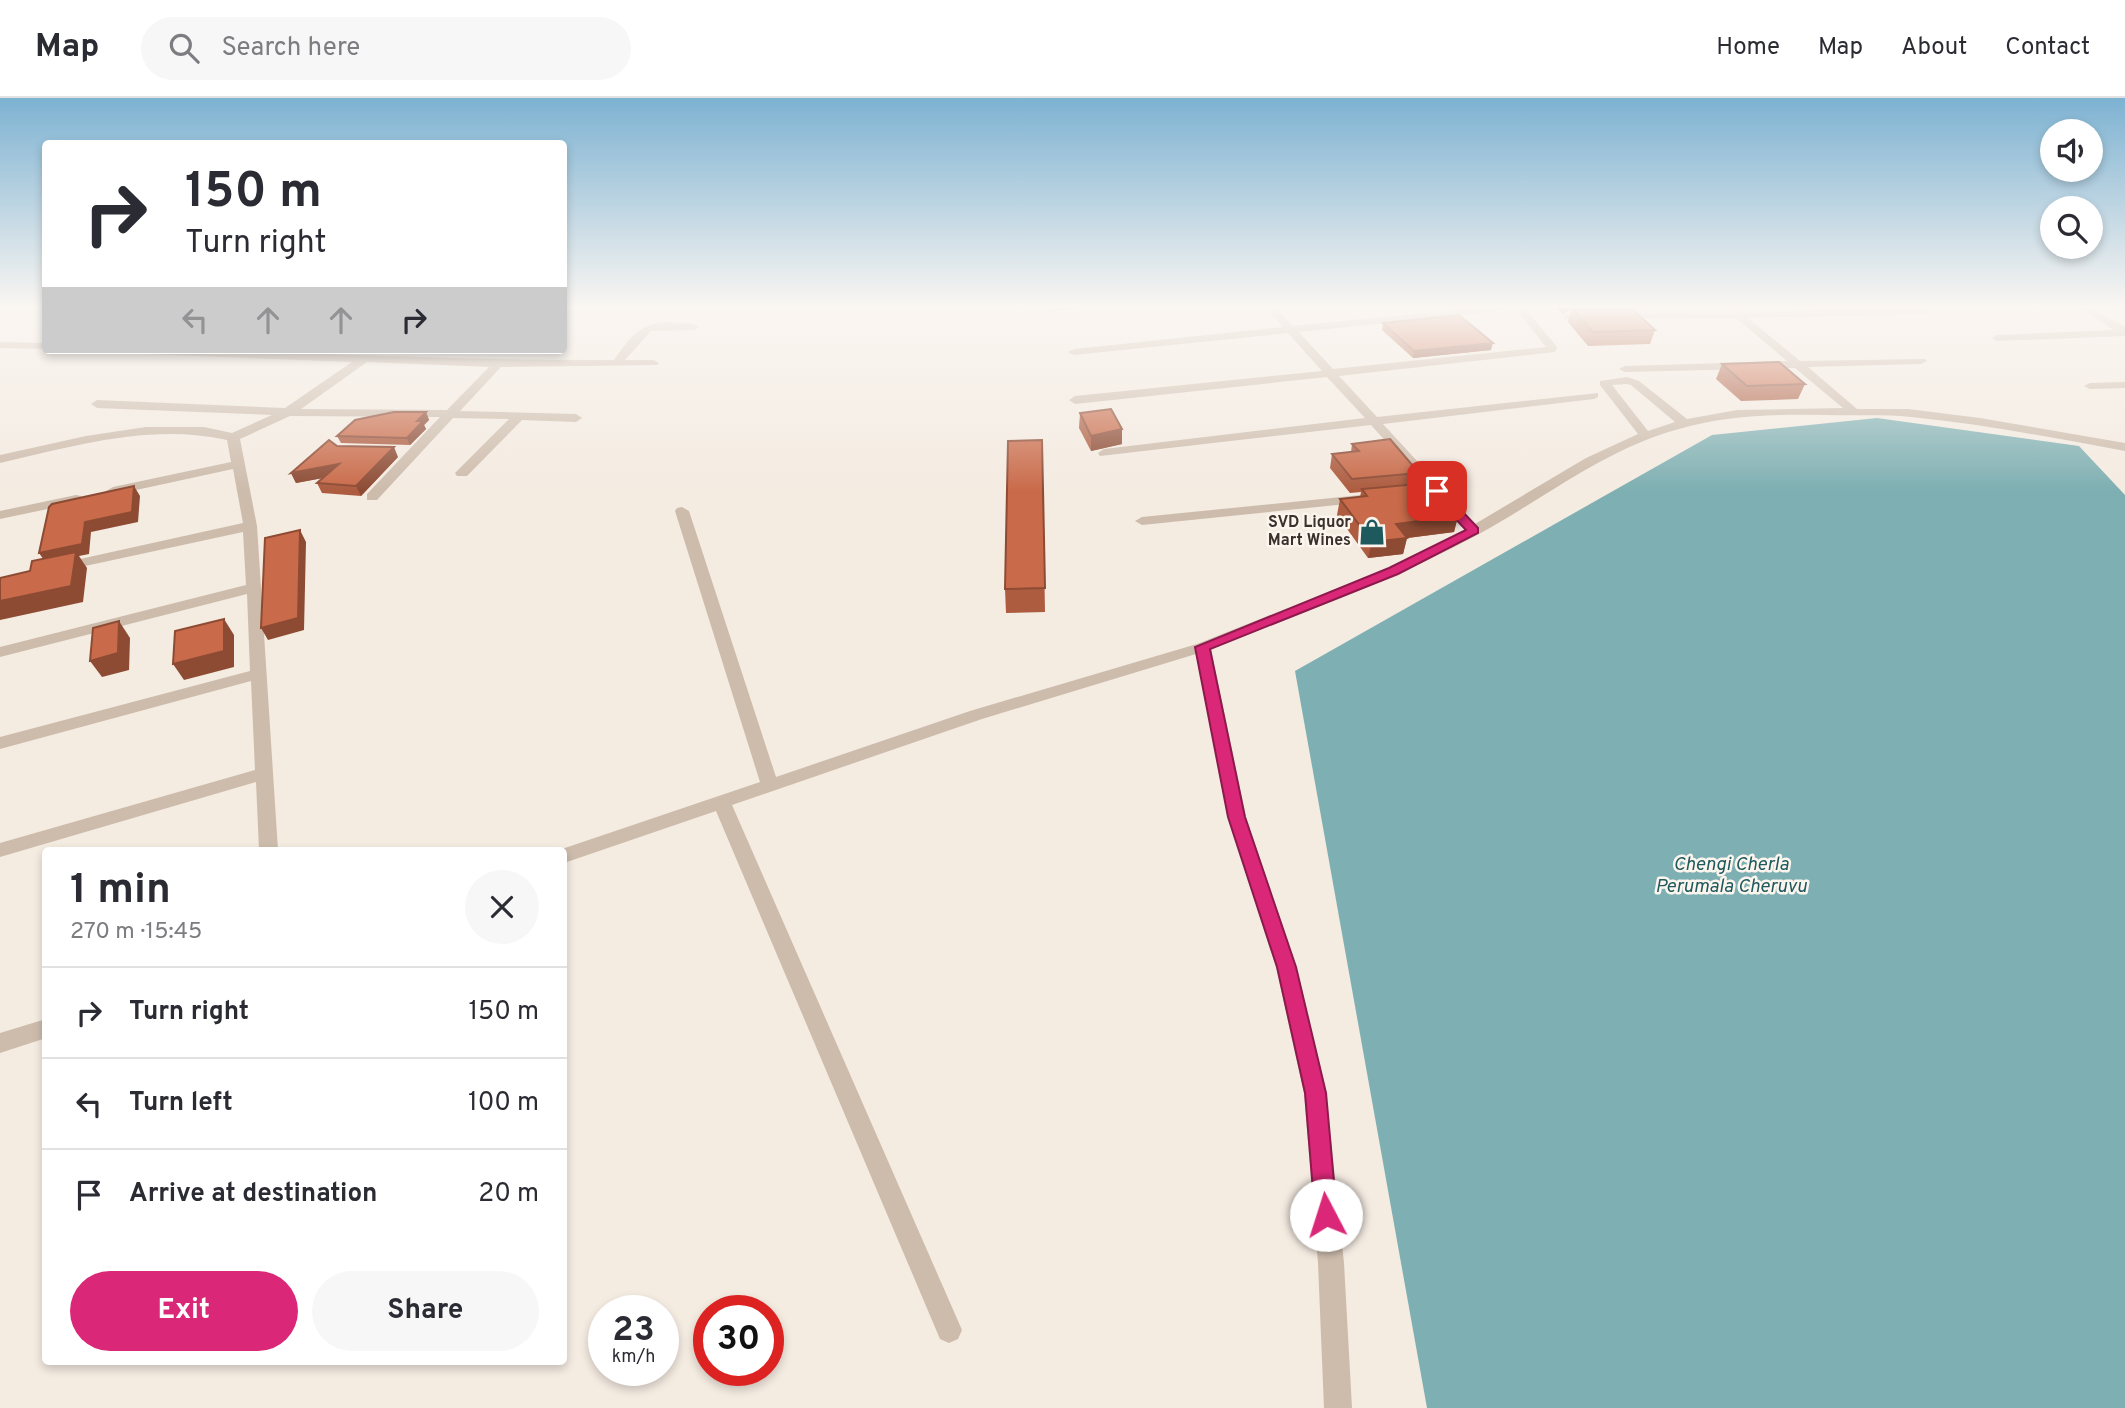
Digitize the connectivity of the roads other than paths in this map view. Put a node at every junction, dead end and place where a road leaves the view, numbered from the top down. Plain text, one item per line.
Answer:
1 (350, 369) edge
2 (493, 369) edge
3 (1327, 369) edge
4 (1376, 369) edge
5 (1805, 369) edge
6 (1331, 374) junction
7 (2125, 385) edge
8 (2090, 386) dead end
9 (1594, 396) dead end
10 (1075, 400) dead end
11 (97, 404) dead end
12 (1853, 411) junction
13 (288, 412) junction
14 (450, 414) junction
15 (519, 416) junction
16 (576, 418) dead end
17 (1374, 424) junction
18 (1685, 424) junction
19 (1646, 436) junction
20 (233, 437) junction
21 (2125, 447) edge
22 (390, 451) edge
23 (414, 452) junction
24 (1104, 453) dead end
25 (0, 459) edge
26 (240, 464) junction
27 (462, 473) dead end
28 (372, 496) dead end
29 (1370, 498) edge
30 (682, 511) dead end
31 (0, 515) edge
32 (1142, 521) dead end
33 (250, 526) junction
34 (1474, 531) junction
35 (53, 569) edge
36 (253, 587) junction
37 (1203, 647) junction
38 (0, 652) edge
39 (259, 674) junction
40 (0, 743) edge
41 (265, 773) junction
42 (770, 785) junction
43 (721, 802) junction
44 (269, 847) edge
45 (0, 850) edge
46 (567, 855) edge
47 (42, 1029) edge
48 (0, 1043) edge
49 (949, 1330) dead end
50 (1338, 1408) edge

1 - 13 street
2 - 14 street
3 - 6 street
4 - 6 street
5 - 12 street
6 - 10 street
6 - 17 street
7 - 8 street
9 - 17 street
11 - 13 street
12 - 18 street
12 - 21 street
13 - 14 street
13 - 20 street
14 - 15 street
14 - 23 street
15 - 16 street
15 - 27 street
17 - 24 street
17 - 34 street
18 - 19 street
18 - 19 street
19 - 34 street
20 - 25 street
20 - 26 street
22 - 23 street
23 - 28 street
26 - 31 street
26 - 33 street
29 - 32 street
30 - 42 street
33 - 35 street
33 - 36 street
34 - 37 street
36 - 38 street
36 - 39 street
37 - 42 street
37 - 50 street
39 - 40 street
39 - 41 street
41 - 44 street
41 - 45 street
42 - 43 street
43 - 46 street
43 - 49 street
47 - 48 street

